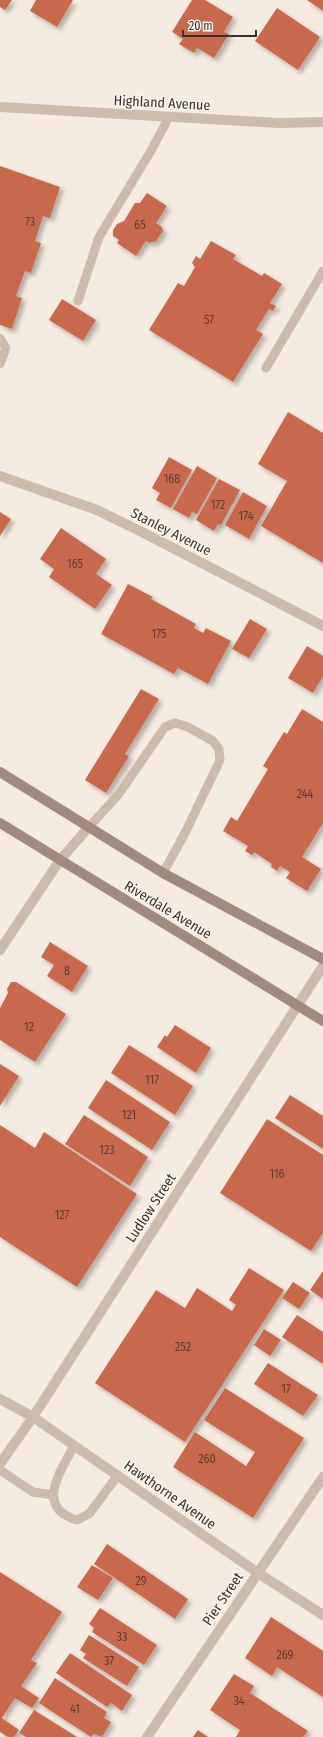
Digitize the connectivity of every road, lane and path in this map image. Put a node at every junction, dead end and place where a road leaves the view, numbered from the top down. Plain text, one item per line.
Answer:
1 (0, 107) edge
2 (169, 117) junction
3 (323, 122) edge
4 (323, 271) edge
5 (78, 301) dead end
6 (0, 338) edge
7 (0, 364) edge
8 (266, 368) dead end
9 (0, 476) edge
10 (323, 626) edge
11 (0, 772) edge
12 (0, 822) edge
13 (88, 828) junction
14 (60, 860) junction
15 (163, 873) junction
16 (0, 950) edge
17 (323, 959) edge
18 (323, 966) edge
19 (298, 1006) junction
20 (323, 1021) edge
21 (0, 1399) edge
22 (33, 1417) junction
23 (74, 1446) junction
24 (0, 1464) edge
25 (0, 1470) edge
26 (118, 1475) junction
27 (323, 1477) edge
28 (53, 1495) junction
29 (258, 1573) junction
30 (323, 1615) edge
31 (147, 1737) edge

1 - 2 street, Highland Avenue
2 - 3 street, Highland Avenue
2 - 5 lane
4 - 8 lane
6 - 7 lane
9 - 10 street, Stanley Avenue
11 - 13 main road, Riverdale Avenue
12 - 14 main road, Riverdale Avenue
13 - 14 street
13 - 15 main road, Riverdale Avenue
13 - 15 lane
14 - 16 street
14 - 19 main road, Riverdale Avenue
15 - 17 main road, Riverdale Avenue
18 - 19 street, Ludlow Street
19 - 20 main road, Riverdale Avenue
19 - 22 street, Ludlow Street
21 - 22 street, Hawthorne Avenue
22 - 23 street, Hawthorne Avenue
22 - 24 street, Ludlow Street
23 - 26 street, Hawthorne Avenue
23 - 28 lane
25 - 28 lane
26 - 28 lane
26 - 29 street, Hawthorne Avenue
27 - 29 street, Pier Street
29 - 30 street, Hawthorne Avenue
29 - 31 street, Pier Street

